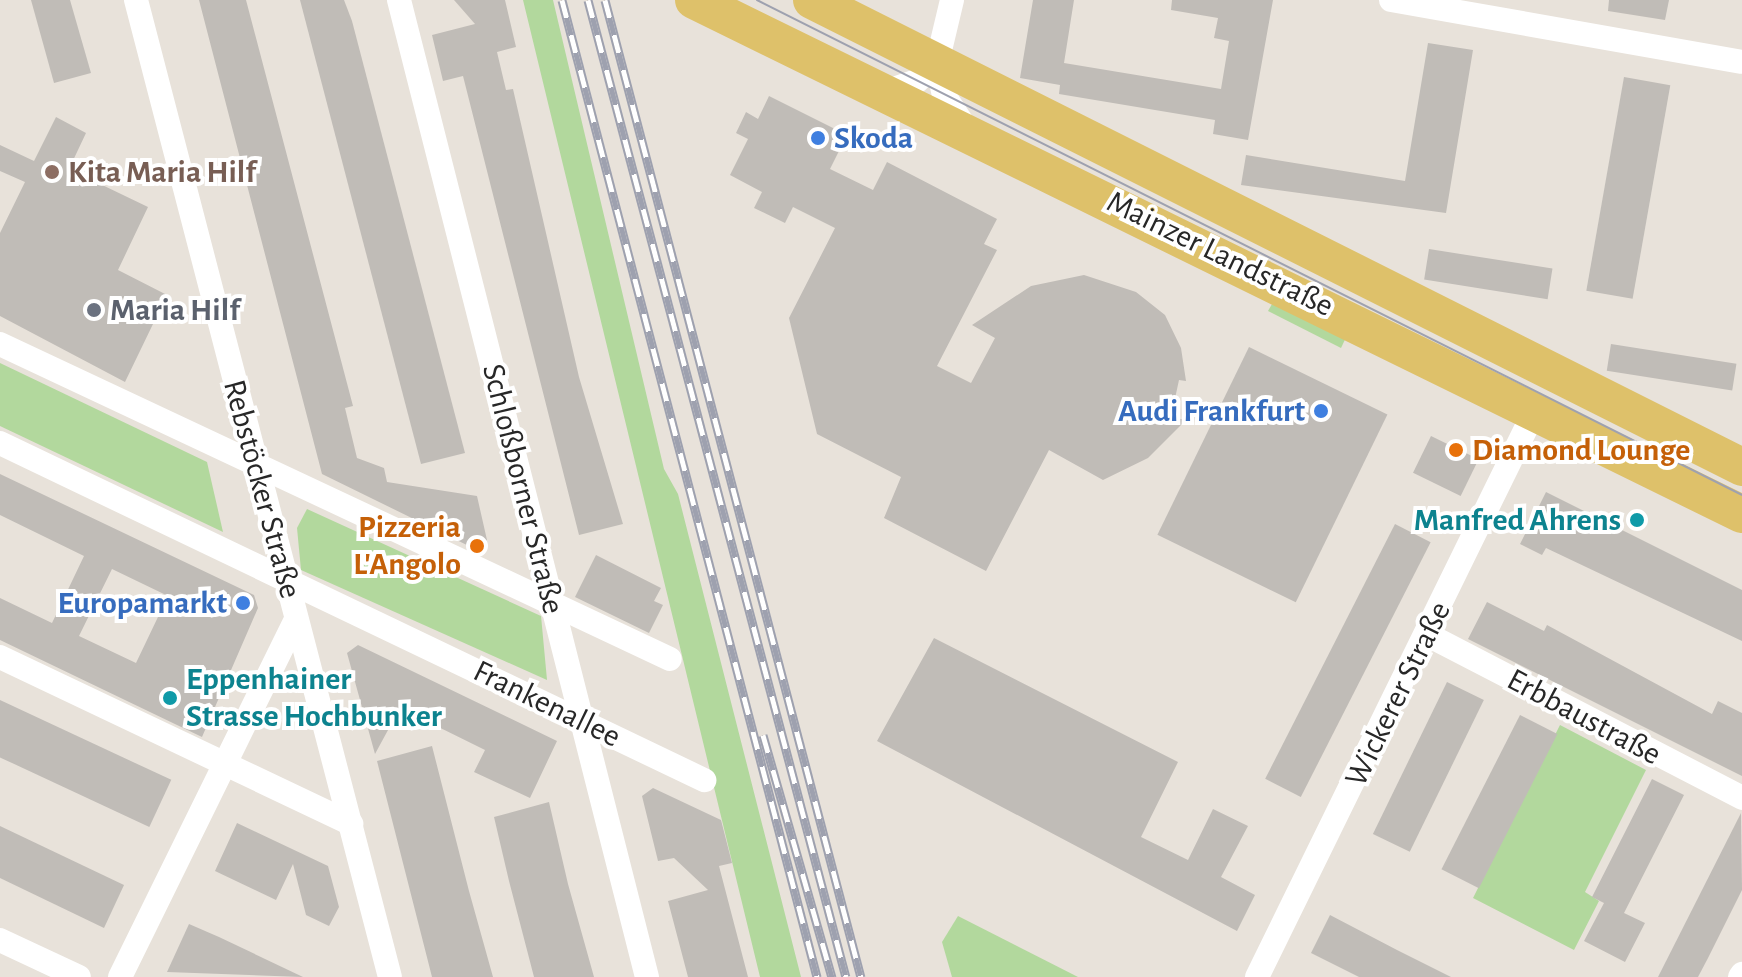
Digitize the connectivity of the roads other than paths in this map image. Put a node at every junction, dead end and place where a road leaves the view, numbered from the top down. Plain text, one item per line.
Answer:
1 (136, 0) edge
2 (399, 0) edge
3 (694, 0) edge
4 (952, 0) edge
5 (1391, 0) edge
6 (836, 4) edge
7 (1742, 62) edge
8 (937, 63) junction
9 (882, 93) junction
10 (973, 138) junction
11 (0, 344) edge
12 (1535, 410) junction
13 (0, 443) edge
14 (1742, 467) edge
15 (255, 470) junction
16 (1742, 514) edge
17 (285, 578) junction
18 (552, 606) junction
19 (296, 619) junction
20 (1428, 635) junction
21 (0, 657) edge
22 (670, 659) dead end
23 (576, 718) junction
24 (226, 765) junction
25 (704, 780) dead end
26 (1742, 798) edge
27 (351, 824) junction
28 (0, 940) edge
29 (79, 977) edge
30 (120, 977) edge
31 (390, 977) edge
32 (647, 977) edge
33 (1257, 977) edge

1 - 15 street, Rebstöcker Straße
2 - 18 street, Schloßborner Straße
3 - 9 main road, Mainzer Landstraße
4 - 8 street
5 - 7 street
6 - 8 main road, Mainzer Landstraße
8 - 9 street
8 - 10 street
8 - 14 main road, Mainzer Landstraße
9 - 10 main road, Mainzer Landstraße
10 - 12 main road, Mainzer Landstraße
11 - 15 street
12 - 16 main road, Mainzer Landstraße
12 - 20 street, Wickerer Straße
13 - 17 street, Frankenallee
15 - 17 street, Rebstöcker Straße
15 - 18 street
17 - 19 street, Rebstöcker Straße
17 - 23 street, Frankenallee
18 - 22 street
18 - 23 street, Schloßborner Straße
19 - 24 street
19 - 27 street, Rebstöcker Straße
20 - 26 street, Erbbaustraße
20 - 33 street, Wickerer Straße
21 - 24 street
23 - 25 street, Frankenallee
23 - 32 street, Schloßborner Straße
24 - 27 street
24 - 30 street
27 - 31 street, Rebstöcker Straße
28 - 29 street

